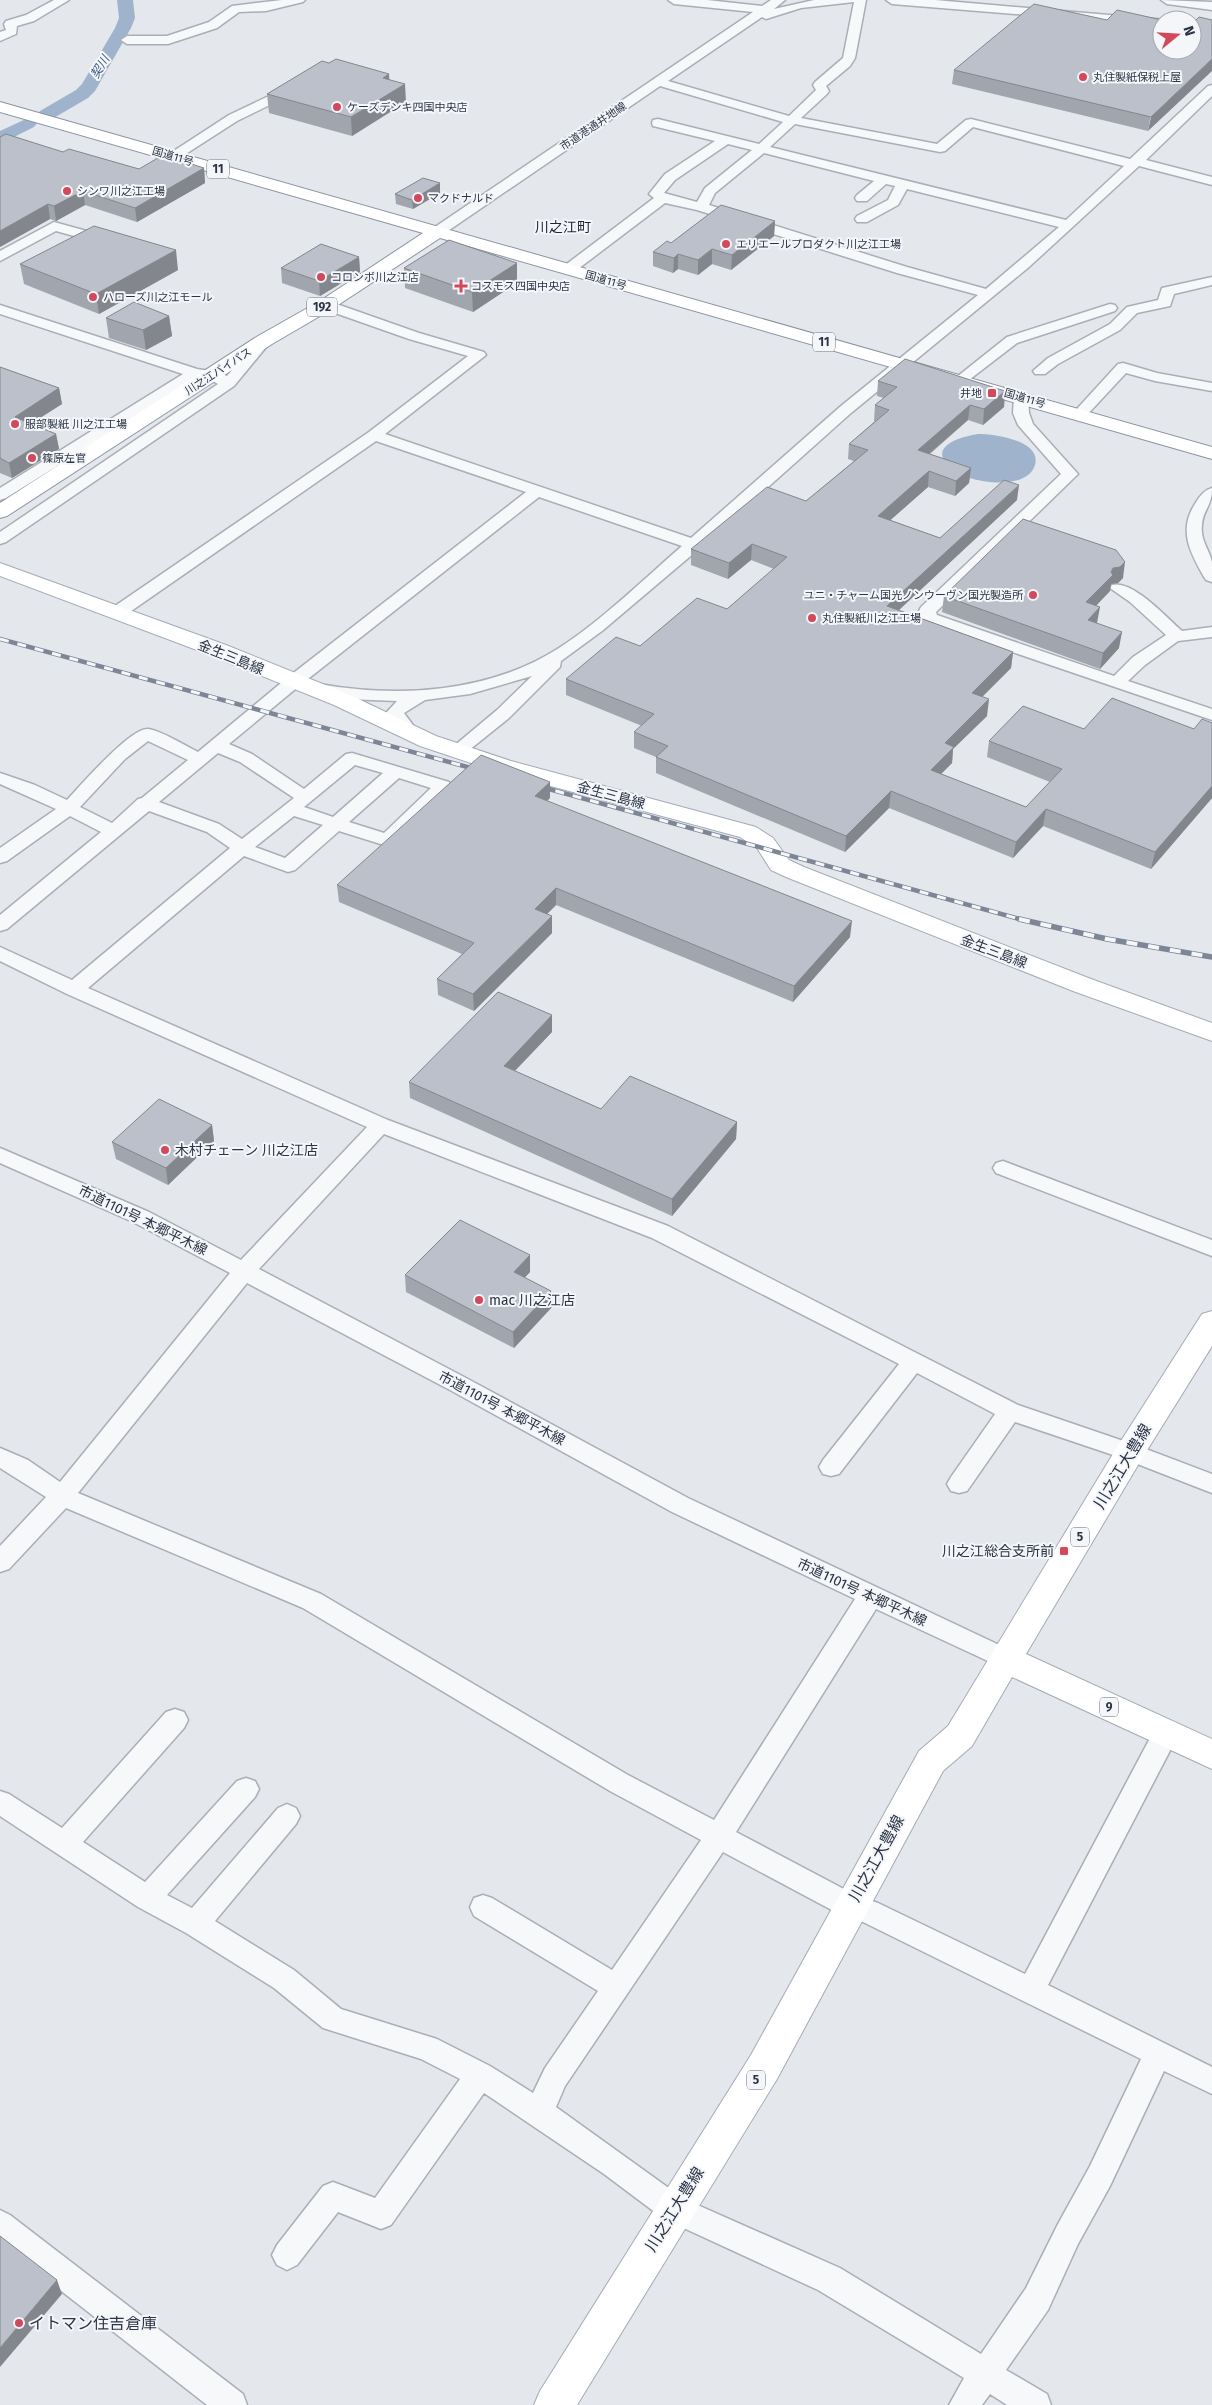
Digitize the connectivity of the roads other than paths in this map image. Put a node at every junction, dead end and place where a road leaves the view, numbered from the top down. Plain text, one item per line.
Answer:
1 (63, 0) edge
2 (299, 0) edge
3 (674, 0) edge
4 (780, 0) edge
5 (849, 0) edge
6 (860, 0) edge
7 (892, 0) edge
8 (980, 0) edge
9 (1167, 0) edge
10 (941, 3) junction
11 (1212, 6) edge
12 (766, 10) junction
13 (1152, 21) edge
14 (749, 22) junction
15 (5, 23) edge
16 (0, 37) edge
17 (128, 40) dead end
18 (658, 82) junction
19 (303, 84) edge
20 (1212, 88) edge
21 (0, 107) edge
22 (791, 120) junction
23 (658, 123) dead end
24 (726, 140) junction
25 (761, 149) junction
26 (173, 156) junction
27 (1134, 162) junction
28 (882, 180) junction
29 (1212, 181) edge
30 (902, 185) junction
31 (663, 198) junction
32 (862, 198) dead end
33 (701, 207) junction
34 (862, 219) dead end
35 (1068, 225) junction
36 (437, 232) junction
37 (118, 245) edge
38 (0, 257) edge
39 (569, 269) junction
40 (1212, 281) edge
41 (986, 293) junction
42 (326, 305) junction
43 (1110, 308) dead end
44 (0, 309) edge
45 (264, 340) junction
46 (900, 363) junction
47 (1040, 371) dead end
48 (204, 374) junction
49 (960, 380) junction
50 (229, 383) junction
51 (1210, 383) edge
52 (1021, 398) junction
53 (1080, 414) junction
54 (374, 435) junction
55 (1212, 453) edge
56 (537, 491) junction
57 (1212, 492) edge
58 (0, 495) edge
59 (0, 512) edge
60 (0, 539) edge
61 (694, 544) junction
62 (0, 569) edge
63 (1212, 577) edge
64 (1118, 588) dead end
65 (118, 612) junction
66 (1212, 632) edge
67 (1176, 635) junction
68 (570, 647) junction
69 (1117, 682) junction
70 (297, 683) junction
71 (391, 696) junction
72 (418, 696) junction
73 (1212, 715) edge
74 (379, 716) junction
75 (409, 732) junction
76 (215, 745) junction
77 (457, 751) junction
78 (199, 759) junction
79 (396, 771) junction
80 (0, 778) edge
81 (144, 803) junction
82 (298, 803) junction
83 (68, 809) junction
84 (337, 823) junction
85 (112, 830) junction
86 (242, 848) junction
87 (0, 857) edge
88 (0, 925) edge
89 (0, 953) edge
90 (74, 989) junction
91 (1212, 1032) edge
92 (381, 1125) junction
93 (0, 1155) edge
94 (1003, 1168) dead end
95 (1212, 1248) edge
96 (244, 1271) junction
97 (1212, 1322) edge
98 (913, 1362) junction
99 (1010, 1411) junction
100 (1130, 1452) junction
101 (0, 1457) edge
102 (831, 1467) dead end
103 (959, 1484) dead end
104 (1212, 1484) edge
105 (62, 1496) junction
106 (0, 1562) edge
107 (870, 1597) junction
108 (1005, 1659) junction
109 (175, 1720) dead end
110 (1166, 1733) junction
111 (1212, 1755) edge
112 (246, 1789) dead end
113 (2, 1807) edge
114 (287, 1816) dead end
115 (718, 1837) junction
116 (65, 1843) junction
117 (147, 1898) junction
118 (850, 1906) junction
119 (483, 1907) dead end
120 (196, 1924) junction
121 (616, 1987) junction
122 (1031, 1990) junction
123 (1158, 2053) junction
124 (480, 2075) junction
125 (1212, 2081) edge
126 (539, 2112) junction
127 (674, 2209) junction
128 (0, 2225) edge
129 (287, 2255) dead end
130 (986, 2373) junction
131 (232, 2405) edge
132 (554, 2405) edge
133 (964, 2405) edge
134 (1036, 2405) edge

1 - 15 street
2 - 17 street
3 - 12 street
4 - 12 street, 市道港通井地線
5 - 14 street, 市道港通井地線
6 - 22 street
7 - 10 street
8 - 10 street
9 - 11 street
10 - 13 street
12 - 14 street, 市道港通井地線
14 - 18 street, 市道港通井地線
15 - 16 street
18 - 22 street
18 - 36 street, 市道港通井地線
19 - 26 street
20 - 27 street
21 - 26 main road, 国道11号 / 11
22 - 25 street
22 - 27 street
23 - 24 street
24 - 25 street
24 - 31 street
25 - 28 street
25 - 33 street
26 - 36 main road, 国道11号 / 11
27 - 29 street
27 - 35 street
28 - 30 street
28 - 32 street
30 - 34 street
30 - 35 street
31 - 33 street
31 - 39 street
33 - 41 street
35 - 41 street
36 - 39 main road, 国道11号 / 11
36 - 42 main road, 川之江バイパス / 192
37 - 38 street
39 - 46 main road, 国道11号 / 11
40 - 47 street
41 - 46 street
42 - 45 main road, 川之江バイパス / 192
42 - 54 street
43 - 49 street
44 - 48 street
45 - 48 main road, 川之江バイパス / 192
45 - 50 street
46 - 49 main road, 国道11号 / 11
46 - 61 street
48 - 50 street
48 - 58 street
48 - 59 main road, 川之江バイパス / 192
49 - 52 main road, 国道11号 / 11
50 - 60 street
51 - 53 street
52 - 53 main road, 国道11号 / 11
52 - 69 street
53 - 55 main road, 国道11号 / 11
54 - 56 street
54 - 65 street
56 - 61 street
56 - 70 street
57 - 63 street
61 - 68 street
62 - 65 main road, 金生三島線
64 - 67 street
65 - 70 main road, 金生三島線
66 - 67 street
67 - 69 street
68 - 72 street
68 - 77 street
69 - 73 street
70 - 71 street
70 - 74 main road, 金生三島線
70 - 76 street
71 - 72 street
71 - 74 street
72 - 75 street
74 - 75 main road, 金生三島線
75 - 77 main road, 金生三島線
76 - 78 street
76 - 82 street
77 - 91 main road, 金生三島線
78 - 81 street
78 - 83 street
79 - 82 street
79 - 84 street
79 - 84 street
80 - 83 street
81 - 85 street
81 - 86 street
82 - 84 street
82 - 86 street
83 - 85 street
83 - 87 street
84 - 86 street
85 - 88 street
86 - 90 street
89 - 90 street
90 - 92 street
92 - 96 street
92 - 98 street
93 - 96 street, 市道1101号 本郷平木線
94 - 95 street
96 - 105 street
96 - 107 street, 市道1101号 本郷平木線
97 - 100 main road, 川之江大豊線 / 5
98 - 99 street
98 - 102 street
99 - 100 street
99 - 103 street
100 - 104 street
100 - 108 main road, 川之江大豊線 / 5
101 - 105 street
105 - 106 street
105 - 115 street
107 - 108 street, 市道1101号 本郷平木線
107 - 115 street
108 - 110 main road, 9
108 - 118 main road, 川之江大豊線 / 5
109 - 116 street
110 - 111 main road, 9
110 - 122 street
112 - 117 street
113 - 116 street
114 - 120 street
115 - 118 street
115 - 121 street
116 - 117 street
117 - 120 street
118 - 122 street
118 - 127 main road, 川之江大豊線 / 5
119 - 121 street
120 - 124 street
121 - 126 street
122 - 123 street
123 - 125 street
123 - 130 street
124 - 126 street
124 - 129 street
126 - 127 street
127 - 130 street
127 - 132 main road, 川之江大豊線 / 5
128 - 131 street
130 - 133 street
130 - 134 street

